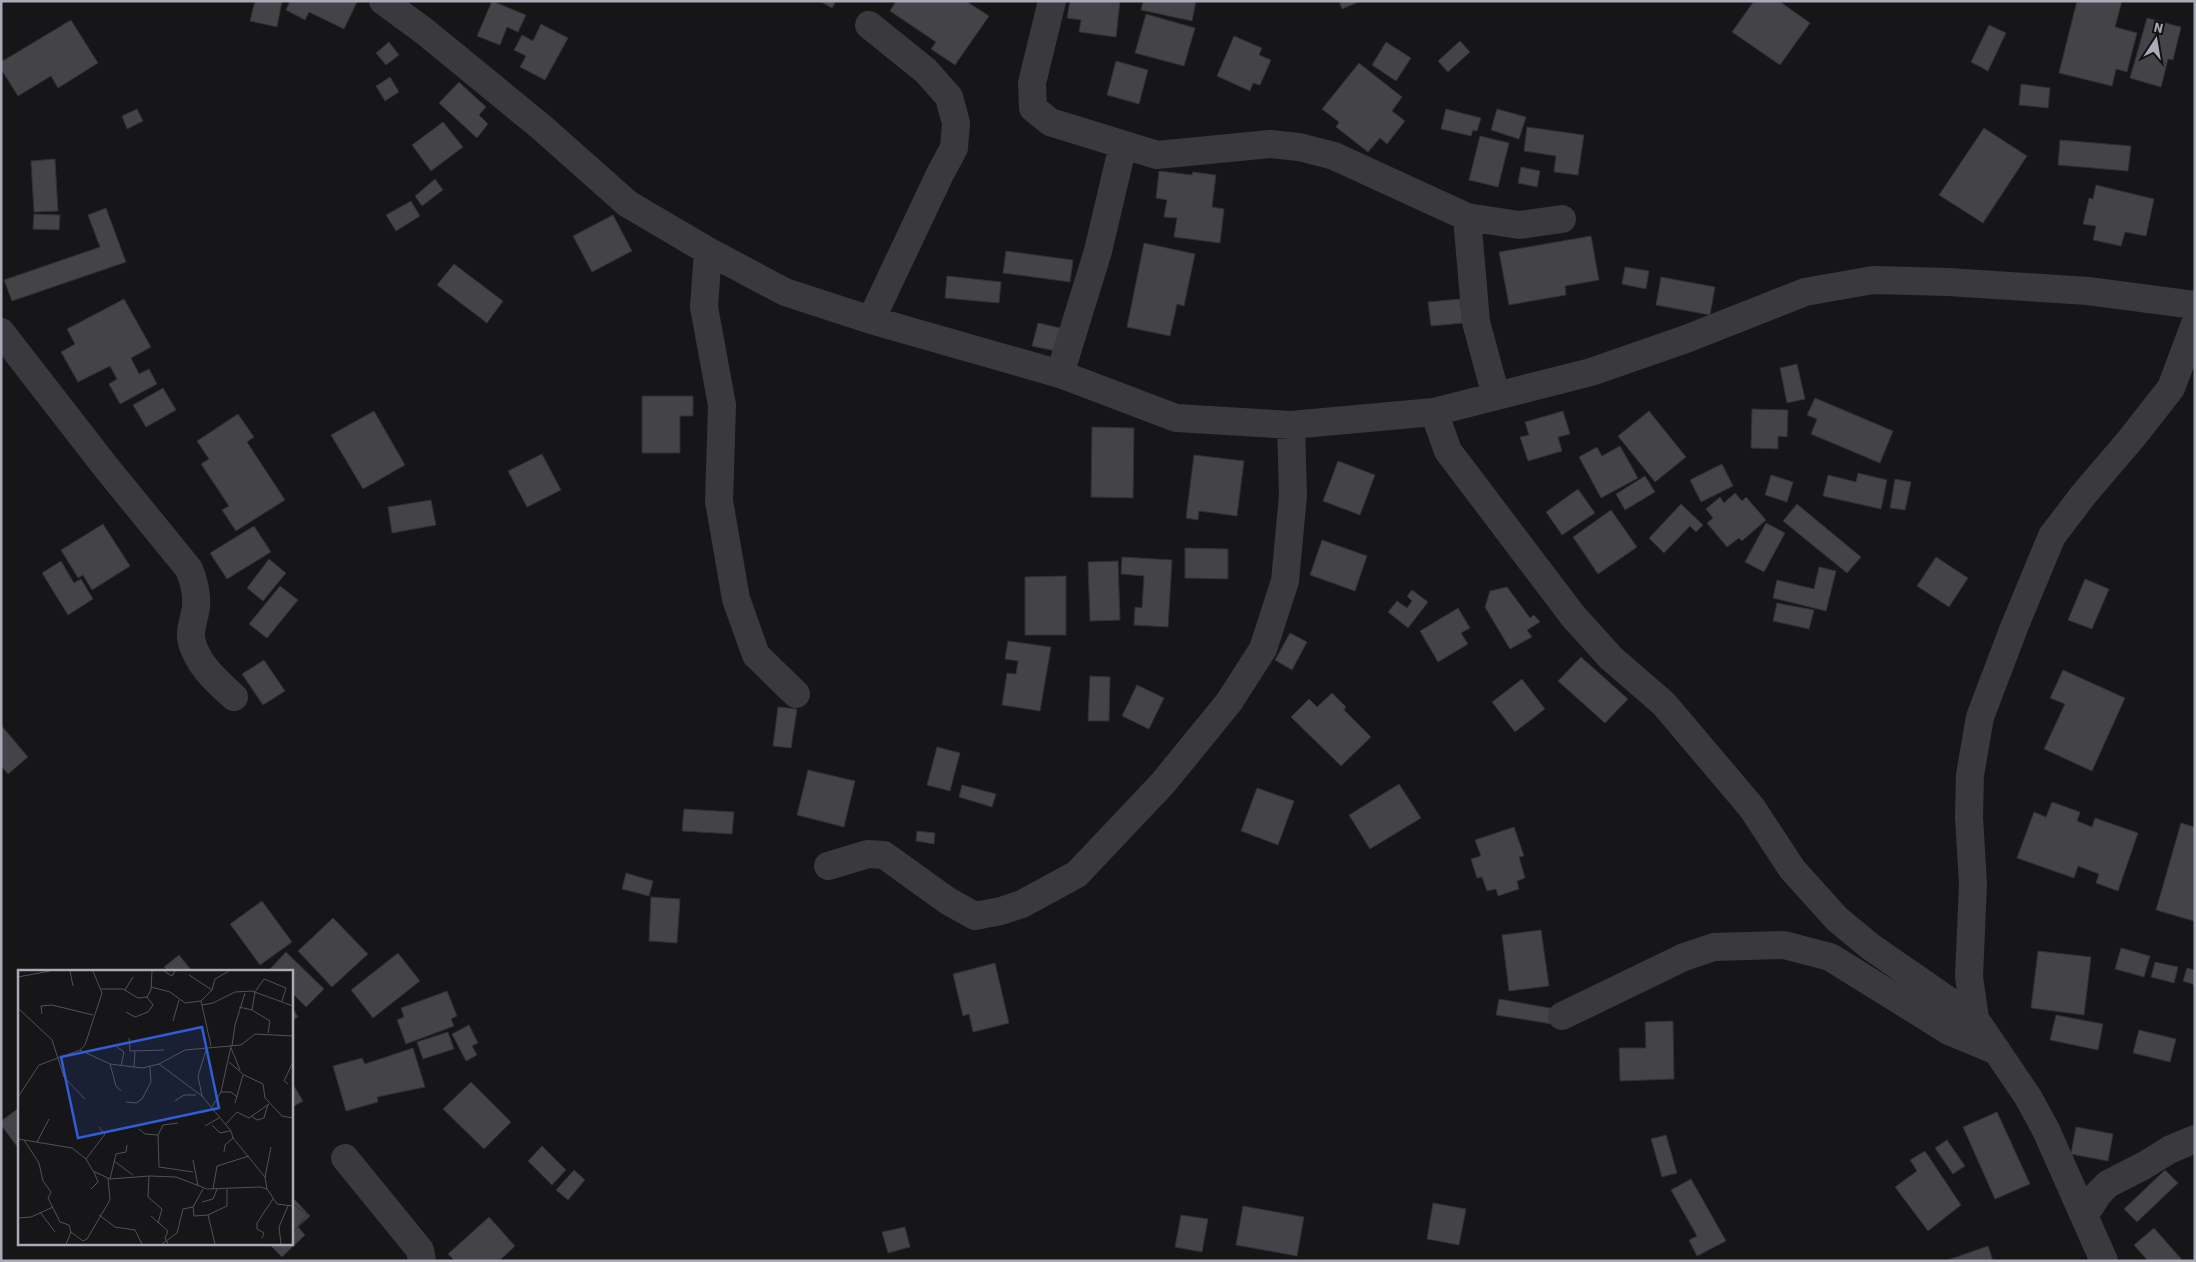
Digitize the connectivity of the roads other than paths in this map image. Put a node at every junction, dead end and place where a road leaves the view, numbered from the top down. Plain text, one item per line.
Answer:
1 (383, 1) edge
2 (1052, 1) edge
3 (869, 25) dead end
4 (1123, 145) junction
5 (1467, 217) junction
6 (1562, 220) dead end
7 (708, 251) junction
8 (2195, 305) edge
9 (871, 320) junction
10 (2195, 324) edge
11 (1, 332) edge
12 (1060, 374) junction
13 (1496, 396) junction
14 (1434, 412) junction
15 (1291, 425) junction
16 (796, 694) dead end
17 (234, 697) dead end
18 (828, 866) dead end
19 (1562, 1016) dead end
20 (1975, 1019) junction
21 (1997, 1051) junction
22 (2195, 1139) edge
23 (345, 1158) dead end
24 (2085, 1215) junction
25 (422, 1261) edge
26 (2104, 1261) edge

1 - 7 street
2 - 4 street
3 - 9 street
4 - 5 street
4 - 12 street
5 - 6 street
5 - 13 street
7 - 9 street
7 - 16 street
8 - 13 street
9 - 12 street
10 - 20 street
11 - 17 street
12 - 15 street
13 - 14 street
14 - 15 street
14 - 20 street
15 - 18 street
19 - 21 street
20 - 21 street
21 - 24 street
22 - 24 street
23 - 25 street
24 - 26 street

